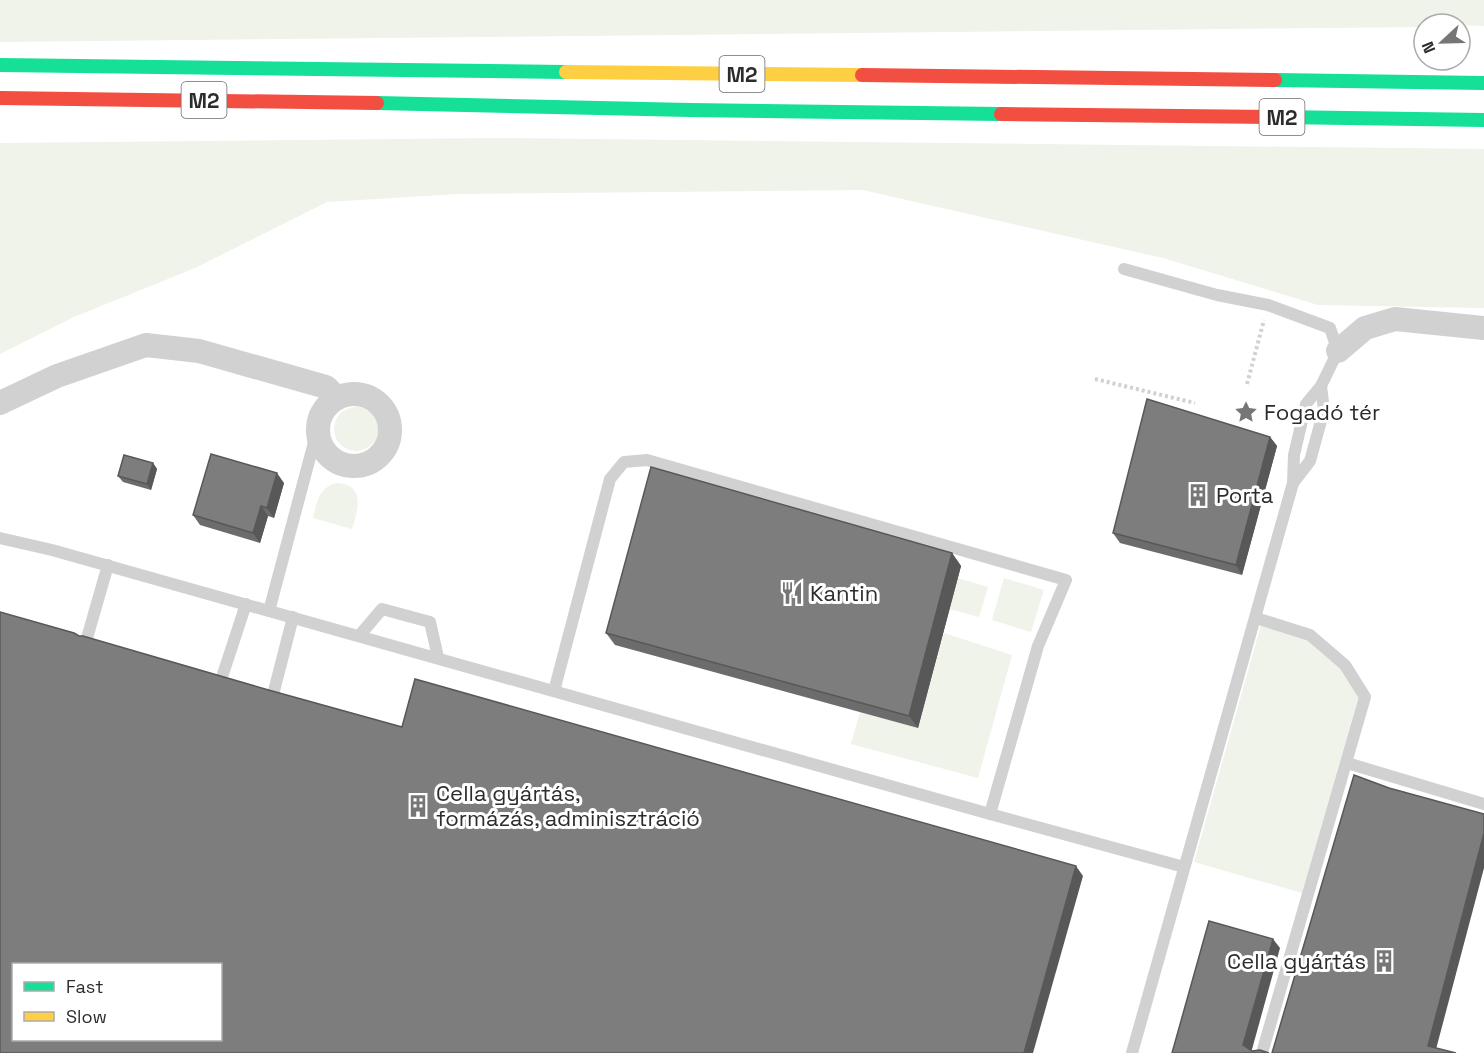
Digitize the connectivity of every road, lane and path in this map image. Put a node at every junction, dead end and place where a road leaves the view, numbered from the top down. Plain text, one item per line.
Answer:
1 (0, 65) edge
2 (1484, 83) edge
3 (0, 99) edge
4 (1484, 120) edge
5 (1124, 268) dead end
6 (1268, 305) junction
7 (1484, 328) edge
8 (1338, 351) junction
9 (1095, 379) dead end
10 (1247, 384) dead end
11 (1321, 386) junction
12 (337, 398) junction
13 (0, 403) edge
14 (1195, 403) dead end
15 (317, 431) junction
16 (1293, 483) junction
17 (0, 538) edge
18 (108, 566) junction
19 (246, 604) junction
20 (269, 611) junction
21 (293, 617) junction
22 (1256, 618) junction
23 (358, 636) junction
24 (87, 638) edge
25 (438, 657) junction
26 (224, 674) edge
27 (274, 691) edge
28 (554, 691) junction
29 (1347, 763) junction
30 (1484, 804) edge
31 (990, 814) junction
32 (1184, 867) junction
33 (1132, 1053) edge
34 (1262, 1053) edge

1 - 2 highway, M2
3 - 4 highway, M2
5 - 6 lane
6 - 8 lane
6 - 10 path
7 - 8 street
8 - 11 lane
9 - 14 path
11 - 16 lane
11 - 16 lane
12 - 13 street
12 - 15 street
12 - 15 street
15 - 20 lane
16 - 22 lane
17 - 18 lane
18 - 19 lane
18 - 24 lane
19 - 20 lane
19 - 26 lane
20 - 21 lane
21 - 23 lane
21 - 27 lane
22 - 29 lane
22 - 32 lane
23 - 25 lane
23 - 25 lane
25 - 28 lane
28 - 31 lane
28 - 31 lane
29 - 30 lane
29 - 34 lane
31 - 32 lane
32 - 33 lane

